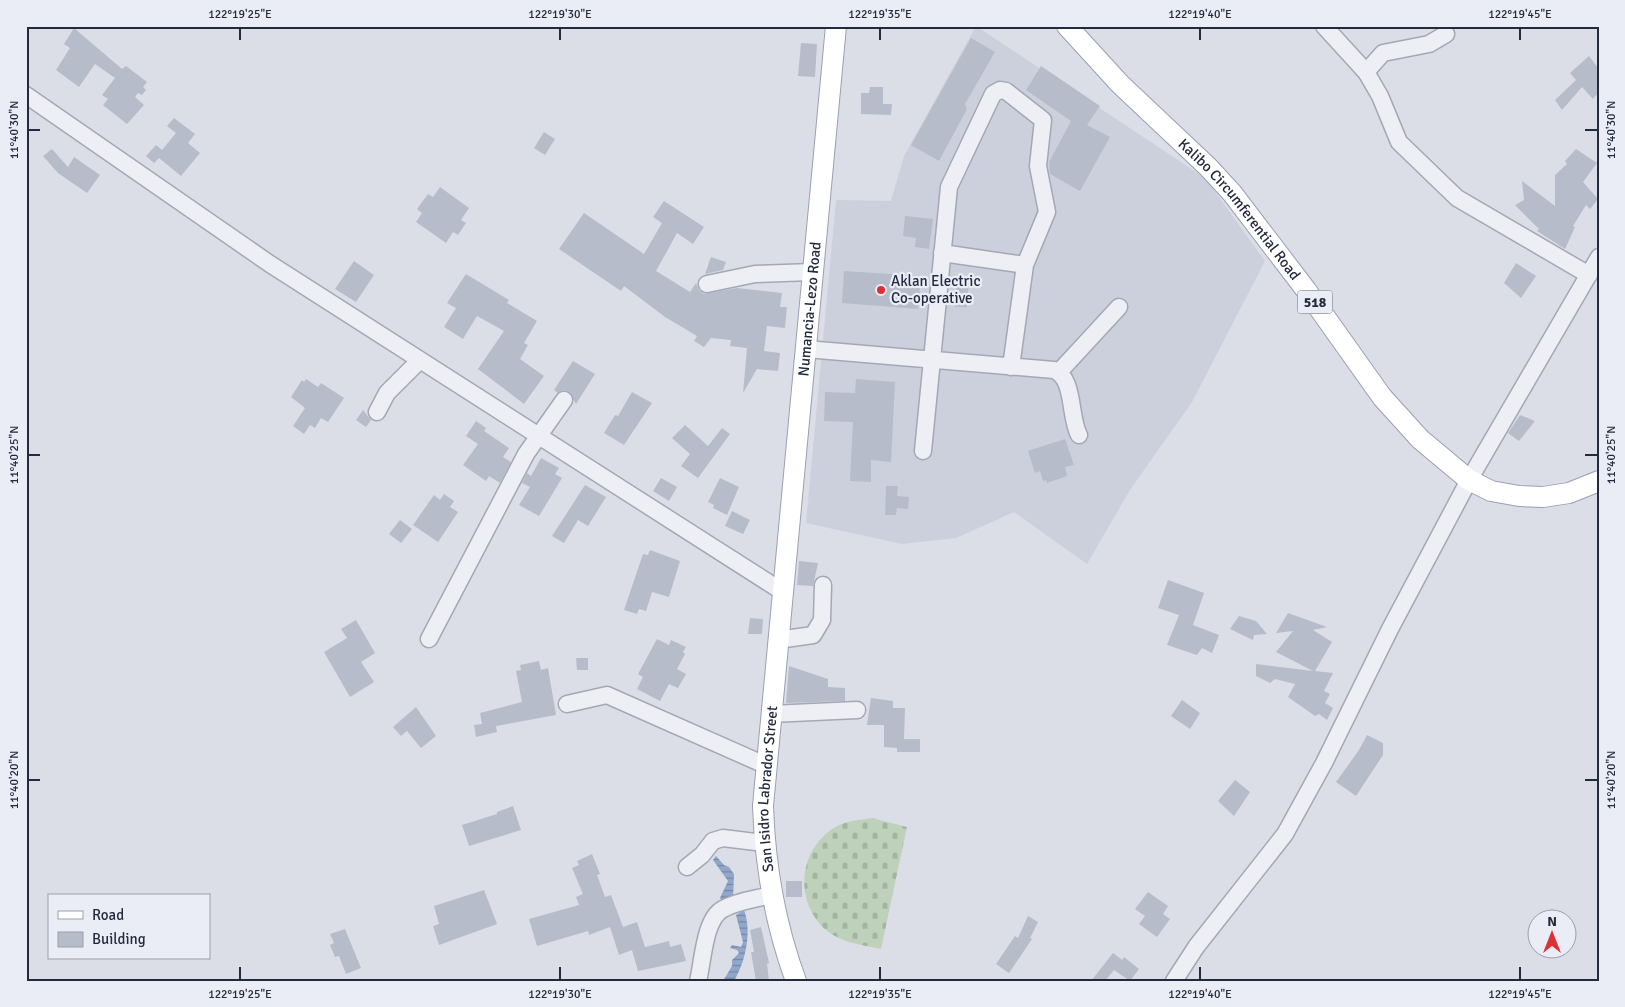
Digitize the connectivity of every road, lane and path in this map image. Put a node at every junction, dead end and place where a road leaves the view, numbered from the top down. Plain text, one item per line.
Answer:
1 (836, 26) edge
2 (1067, 26) edge
3 (1324, 26) edge
4 (1446, 34) dead end
5 (1366, 72) junction
6 (26, 95) edge
7 (942, 252) junction
8 (1599, 257) edge
9 (1025, 265) junction
10 (813, 272) junction
11 (1589, 275) junction
12 (706, 284) dead end
13 (1119, 308) dead end
14 (806, 349) junction
15 (420, 360) junction
16 (930, 360) junction
17 (1011, 367) junction
18 (1058, 372) junction
19 (564, 400) dead end
20 (377, 412) dead end
21 (538, 435) junction
22 (1079, 435) dead end
23 (923, 451) dead end
24 (1469, 480) junction
25 (1599, 481) edge
26 (823, 585) dead end
27 (783, 592) junction
28 (429, 639) dead end
29 (778, 640) junction
30 (567, 704) dead end
31 (857, 710) dead end
32 (771, 714) junction
33 (765, 765) junction
34 (764, 843) junction
35 (687, 867) dead end
36 (772, 895) junction
37 (698, 981) edge
38 (796, 981) edge
39 (1174, 981) edge

1 - 10 main road, Numancia-Lezo Road
2 - 24 main road, Kalibo Circumferential Road / 518
3 - 5 street
4 - 5 street
5 - 11 street
6 - 15 street
7 - 9 street
7 - 9 street
7 - 16 street
8 - 11 street
9 - 17 street
10 - 12 street
10 - 14 main road, Numancia-Lezo Road
11 - 24 street
13 - 18 street
14 - 16 street
14 - 27 main road, Numancia-Lezo Road
15 - 20 street
15 - 21 street
16 - 17 street
16 - 23 street
17 - 18 street
18 - 22 street
19 - 21 street
21 - 27 street
21 - 28 street
24 - 25 main road, Kalibo Circumferential Road / 518
24 - 39 street
26 - 29 street
27 - 29 main road, San Isidro Labrador Street
29 - 32 main road, San Isidro Labrador Street
30 - 33 street
31 - 32 street
32 - 33 main road, San Isidro Labrador Street
33 - 34 main road, San Isidro Labrador Street
34 - 35 street
34 - 36 main road, San Isidro Labrador Street
36 - 37 street
36 - 38 main road, San Isidro Labrador Street

